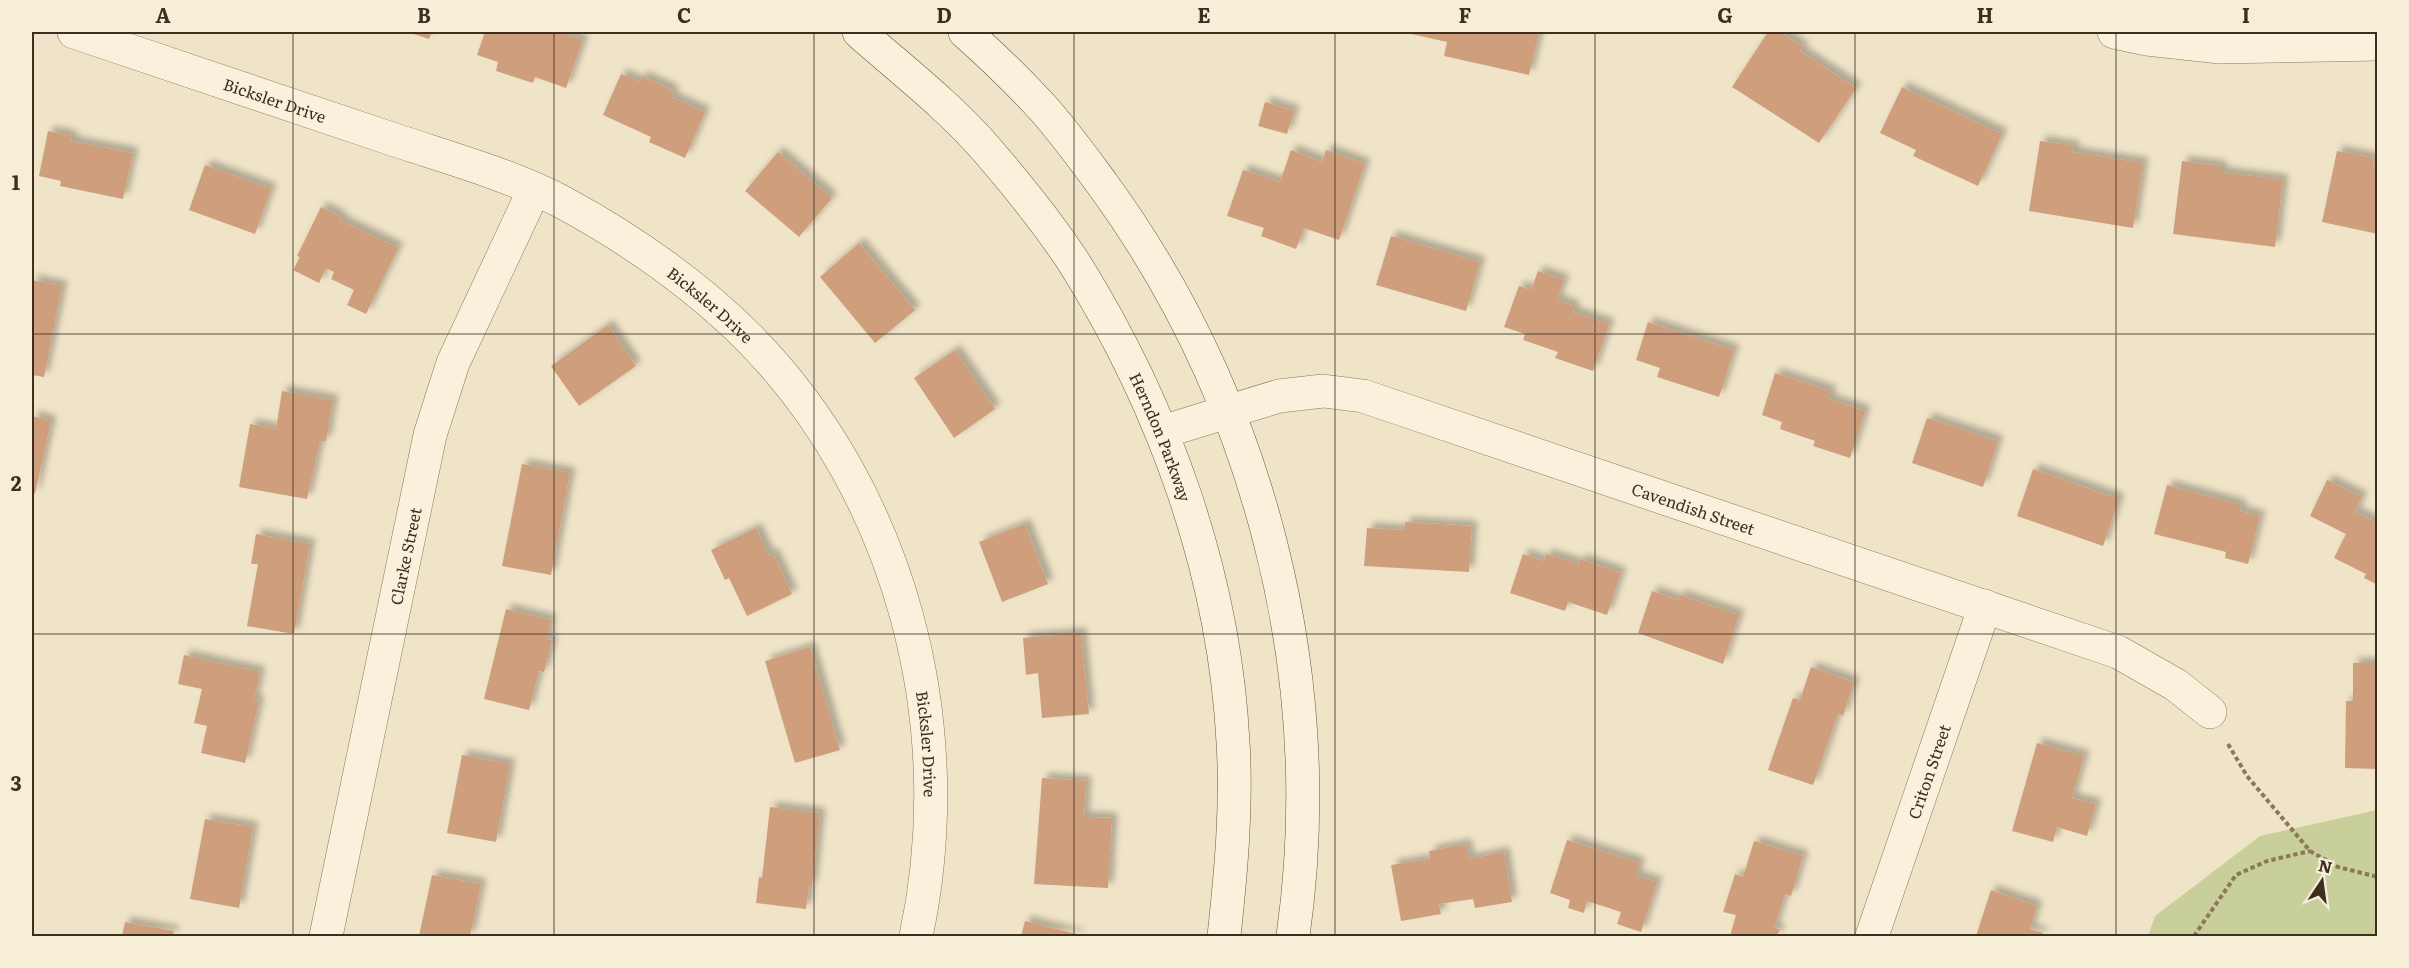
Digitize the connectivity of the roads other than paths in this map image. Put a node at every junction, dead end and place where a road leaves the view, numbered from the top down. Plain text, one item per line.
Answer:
1 (74, 32) edge
2 (859, 32) edge
3 (965, 32) edge
4 (2114, 32) edge
5 (2378, 44) edge
6 (534, 190) junction
7 (1230, 411) junction
8 (1162, 432) junction
9 (1985, 606) junction
10 (2210, 712) road end
11 (326, 936) edge
12 (916, 936) edge
13 (1224, 936) edge
14 (1293, 936) edge
15 (1872, 936) edge

1 - 6 street, Bicksler Drive
2 - 8 street, Herndon Parkway
3 - 7 street
4 - 5 street
6 - 11 street, Clarke Street
6 - 12 street, Bicksler Drive
7 - 8 street, Cavendish Street
7 - 9 street, Cavendish Street
7 - 14 street
8 - 13 street, Herndon Parkway
9 - 10 street, Cavendish Street
9 - 15 street, Criton Street

